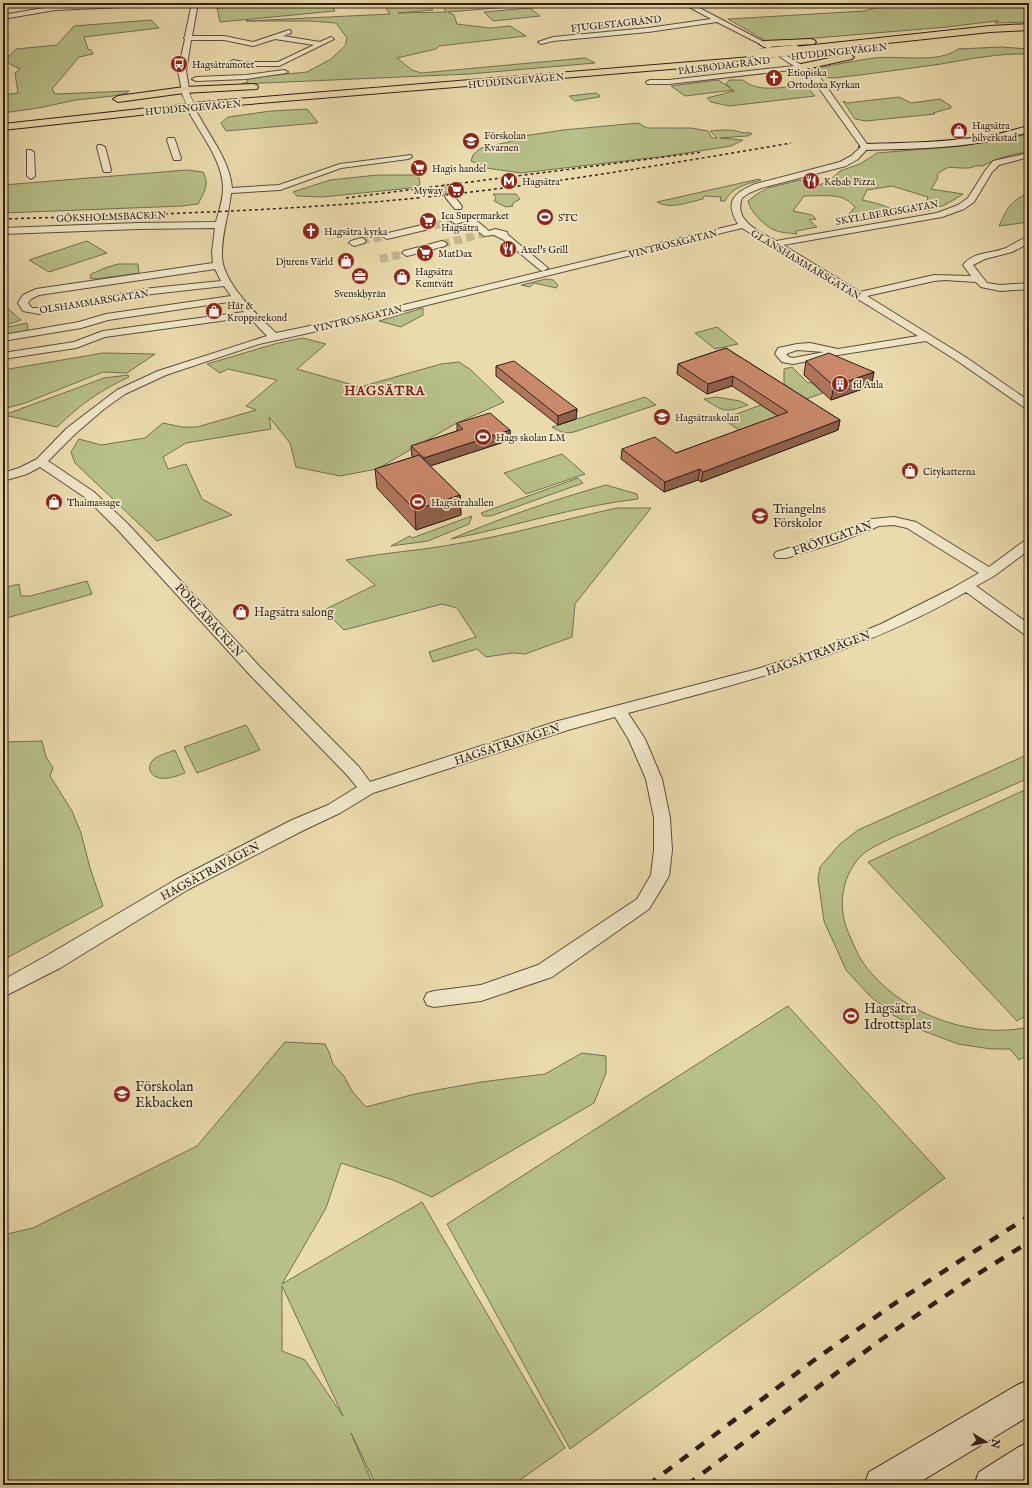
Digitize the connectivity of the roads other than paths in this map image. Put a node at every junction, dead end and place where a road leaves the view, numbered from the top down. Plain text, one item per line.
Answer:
1 (7, 3) edge
2 (169, 3) edge
3 (195, 3) edge
4 (685, 3) edge
5 (3, 4) edge
6 (3, 16) edge
7 (717, 20) junction
8 (1029, 28) edge
9 (289, 32) dead end
10 (1029, 32) edge
11 (934, 35) junction
12 (276, 37) junction
13 (188, 38) junction
14 (956, 38) junction
15 (331, 39) dead end
16 (541, 42) dead end
17 (321, 44) junction
18 (764, 44) junction
19 (890, 49) dead end
20 (798, 53) junction
21 (860, 55) dead end
22 (762, 56) junction
23 (243, 57) dead end
24 (801, 67) junction
25 (290, 71) dead end
26 (215, 72) dead end
27 (183, 79) junction
28 (196, 79) junction
29 (438, 80) junction
30 (650, 82) dead end
31 (350, 83) dead end
32 (266, 86) dead end
33 (417, 88) junction
34 (185, 92) junction
35 (106, 101) dead end
36 (218, 114) dead end
37 (3, 121) edge
38 (154, 121) dead end
39 (3, 127) edge
40 (1029, 129) edge
41 (3, 133) edge
42 (171, 140) dead end
43 (101, 146) dead end
44 (865, 147) junction
45 (30, 152) dead end
46 (1029, 155) edge
47 (408, 157) dead end
48 (177, 158) dead end
49 (107, 170) dead end
50 (31, 176) dead end
51 (227, 191) junction
52 (449, 196) tunnel mouth
53 (458, 207) dead end
54 (456, 221) tunnel mouth
55 (221, 225) junction
56 (743, 225) junction
57 (422, 228) tunnel mouth
58 (3, 232) edge
59 (495, 232) junction
60 (506, 234) dead end
61 (387, 236) tunnel mouth
62 (1029, 240) edge
63 (442, 244) tunnel mouth
64 (774, 244) junction
65 (407, 253) tunnel mouth
66 (219, 265) junction
67 (543, 268) dead end
68 (979, 279) junction
69 (227, 283) junction
70 (1029, 286) edge
71 (858, 295) junction
72 (238, 298) junction
73 (252, 314) junction
74 (274, 337) junction
75 (3, 338) edge
76 (928, 338) junction
77 (838, 352) dead end
78 (3, 356) edge
79 (1029, 406) edge
80 (42, 462) junction
81 (3, 477) edge
82 (1029, 544) edge
83 (781, 555) dead end
84 (989, 573) junction
85 (966, 586) junction
86 (1029, 631) edge
87 (618, 710) junction
88 (367, 789) junction
89 (3, 989) edge
90 (434, 999) dead end
91 (1029, 1397) edge
92 (1029, 1460) edge
93 (882, 1485) edge
94 (992, 1485) edge

1 - 5 street
2 - 6 street
3 - 13 street
4 - 7 street
7 - 16 street, FJUGESTAGRÄND
7 - 18 street
8 - 11 main road, HUDDINGEVÄGEN
9 - 12 street
10 - 14 main road, HUDDINGEVÄGEN
11 - 18 main road
11 - 20 main road, HUDDINGEVÄGEN
12 - 13 street
12 - 17 street
13 - 27 street
14 - 19 main road
14 - 20 main road, HUDDINGEVÄGEN
15 - 17 street
17 - 23 street
18 - 24 street
20 - 22 main road, HUDDINGEVÄGEN
21 - 24 main road
22 - 29 main road, HUDDINGEVÄGEN
22 - 33 main road, HUDDINGEVÄGEN
24 - 30 street, PÅLSBODAGRÄND
24 - 44 street
25 - 28 street
26 - 28 street
27 - 28 street
27 - 34 street
29 - 31 main road
29 - 37 main road, HUDDINGEVÄGEN
32 - 34 main road
33 - 36 main road
33 - 39 main road, HUDDINGEVÄGEN
34 - 35 main road
34 - 51 street, bridge
38 - 41 main road
40 - 44 street
42 - 48 street
43 - 49 street
44 - 56 street, GLANSHAMMARSGATAN
45 - 50 street
46 - 64 street, SKYLLBERGSGATAN
47 - 51 street
51 - 55 street
52 - 53 street
54 - 59 street
55 - 58 street, GÖKSHOLMSBACKEN
55 - 66 street
56 - 64 street, GLANSHAMMARSGATAN
56 - 74 street, VINTROSAGATAN
57 - 61 street
59 - 60 street
59 - 67 street
62 - 68 street
63 - 65 street
64 - 71 street, GLANSHAMMARSGATAN
66 - 69 street
66 - 69 street, OLSHAMMARSGATAN
68 - 70 street
68 - 71 street
69 - 72 street
71 - 76 street, GLANSHAMMARSGATAN
72 - 73 street
72 - 75 street, OLSHAMMARSGATAN
73 - 74 street
73 - 78 street
74 - 80 street, VINTROSAGATAN
76 - 77 street
76 - 79 street, GLANSHAMMARSGATAN
80 - 81 street, VINTROSAGATAN
80 - 88 street, PORLABACKEN
82 - 84 street, HAGSÄTRAVÄGEN
83 - 84 street, FRÖVIGATAN
84 - 85 street, HAGSÄTRAVÄGEN
85 - 86 street
85 - 87 street, HAGSÄTRAVÄGEN
87 - 88 street, HAGSÄTRAVÄGEN
87 - 90 street
88 - 89 street, HAGSÄTRAVÄGEN
91 - 93 street
92 - 94 street

